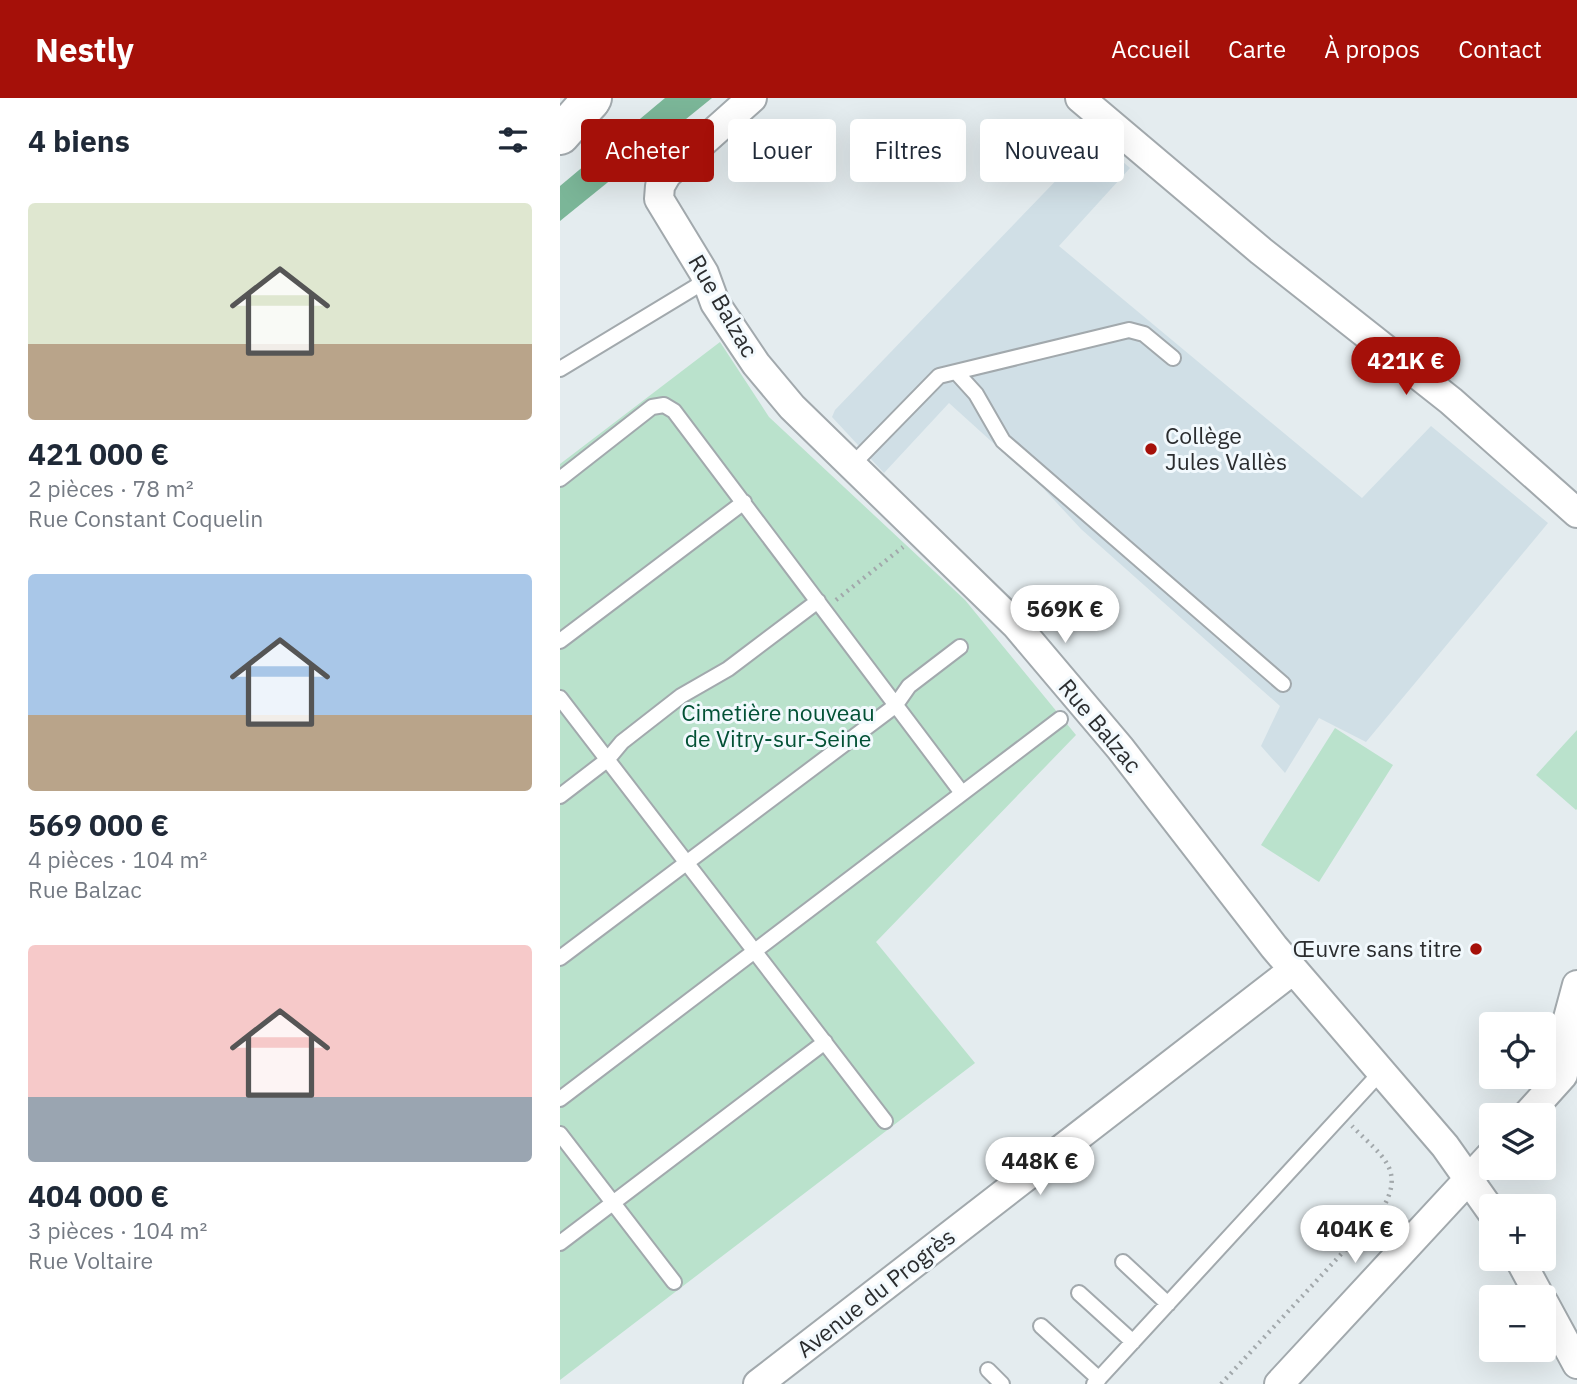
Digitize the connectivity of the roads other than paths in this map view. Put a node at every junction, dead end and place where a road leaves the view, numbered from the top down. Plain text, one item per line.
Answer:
1 (752, 98) edge
2 (1080, 98) edge
3 (584, 103) edge
4 (560, 135) edge
5 (707, 280) junction
6 (1173, 358) dead end
7 (560, 369) edge
8 (956, 372) junction
9 (851, 466) junction
10 (560, 479) edge
11 (744, 502) junction
12 (1577, 513) edge
13 (821, 606) junction
14 (560, 641) edge
15 (960, 647) dead end
16 (1283, 684) dead end
17 (560, 698) edge
18 (895, 706) junction
19 (1060, 719) dead end
20 (607, 760) junction
21 (962, 793) junction
22 (560, 796) edge
23 (685, 863) junction
24 (754, 953) junction
25 (560, 958) edge
26 (1293, 970) junction
27 (1577, 985) edge
28 (825, 1042) junction
29 (1380, 1073) junction
30 (560, 1099) edge
31 (1538, 1103) edge
32 (885, 1121) dead end
33 (560, 1135) edge
34 (1479, 1168) edge
35 (1468, 1179) junction
36 (1479, 1194) edge
37 (612, 1204) junction
38 (560, 1244) edge
39 (1123, 1262) dead end
40 (674, 1282) dead end
41 (1079, 1293) dead end
42 (1168, 1304) junction
43 (1556, 1325) edge
44 (1041, 1326) dead end
45 (1133, 1342) junction
46 (1577, 1364) edge
47 (988, 1370) dead end
48 (1096, 1382) edge
49 (758, 1384) edge
50 (1002, 1384) edge
51 (1279, 1384) edge

1 - 5 street, Rue Balzac
2 - 12 street
3 - 4 main road
5 - 7 lane
5 - 9 street, Rue Balzac
6 - 8 lane
8 - 9 lane
8 - 16 lane
9 - 26 street, Rue Balzac
10 - 11 lane
11 - 13 lane
11 - 14 lane
13 - 18 lane
13 - 20 lane
15 - 18 lane
17 - 20 lane
18 - 21 lane
18 - 23 lane
19 - 21 lane
20 - 22 lane
20 - 23 lane
21 - 24 lane
23 - 24 lane
23 - 25 lane
24 - 28 lane
24 - 30 lane
26 - 29 street, Rue Balzac
26 - 49 street, Avenue du Progrès
27 - 31 street
28 - 32 lane
28 - 37 lane
29 - 35 street, Rue Balzac
29 - 42 lane
33 - 37 lane
34 - 35 street
35 - 36 street, Rue Balzac
35 - 51 street
37 - 38 lane
37 - 40 lane
39 - 42 lane
41 - 45 lane
42 - 45 lane
43 - 46 street
44 - 48 lane
45 - 48 lane
47 - 50 lane

